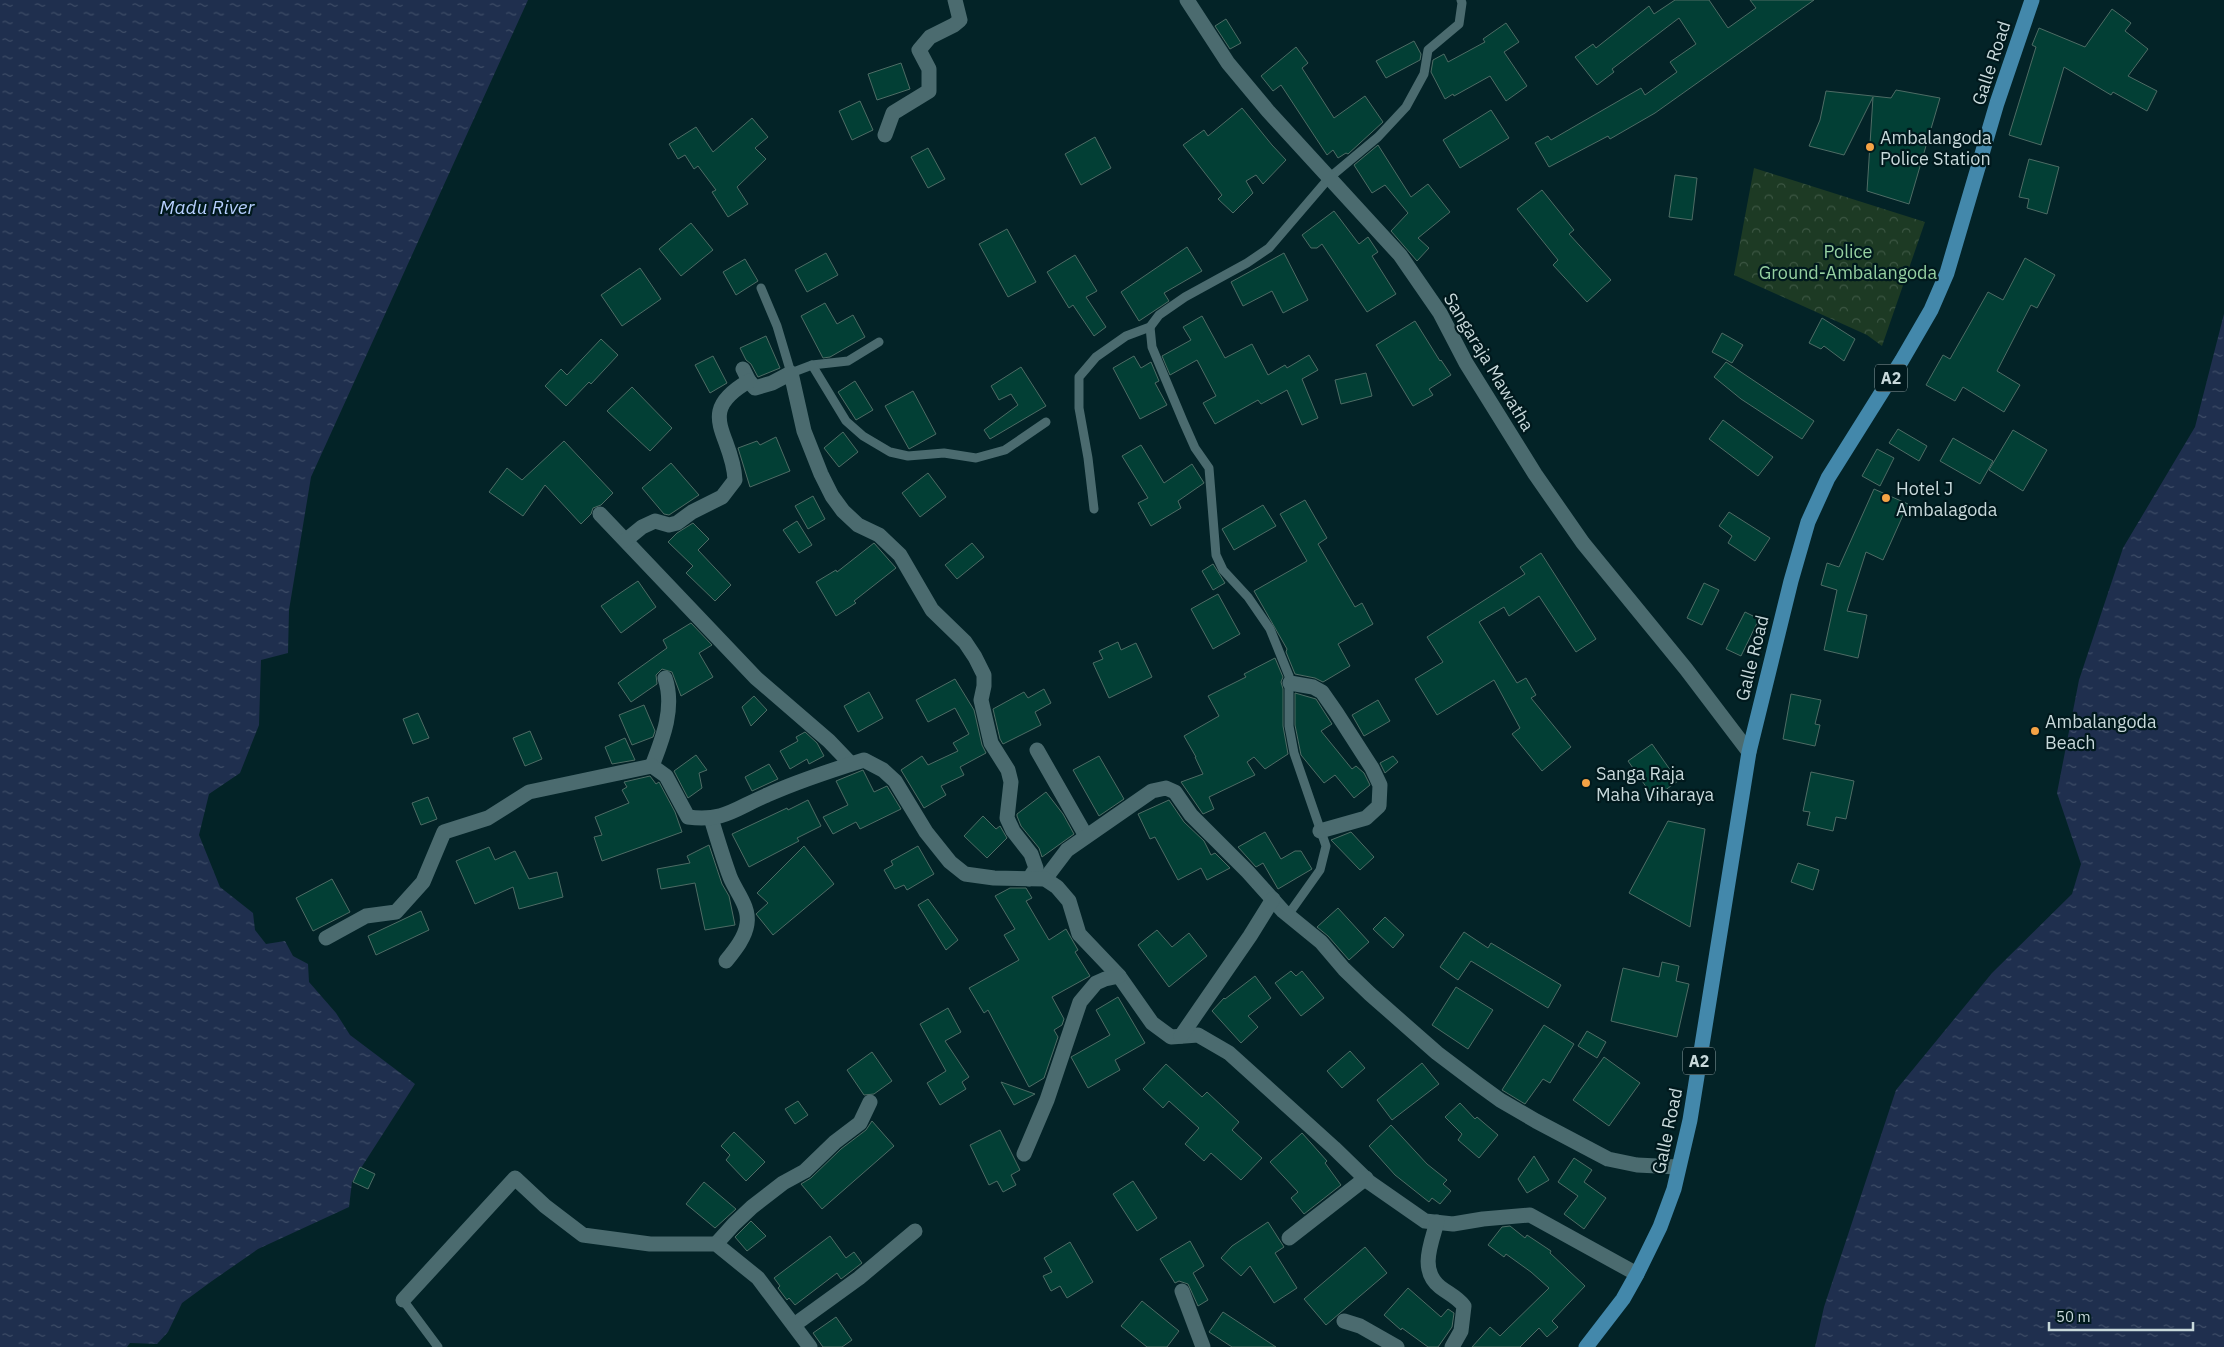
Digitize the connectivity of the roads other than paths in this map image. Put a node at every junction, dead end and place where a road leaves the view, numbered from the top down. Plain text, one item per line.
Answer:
1 (955, 0) edge
2 (1187, 0) edge
3 (1461, 0) edge
4 (2032, 0) edge
5 (885, 135) dead end
6 (1329, 178) junction
7 (761, 288) dead end
8 (1150, 327) junction
9 (879, 342) dead end
10 (812, 365) junction
11 (791, 373) junction
12 (1046, 422) dead end
13 (1094, 509) dead end
14 (600, 514) dead end
15 (626, 540) junction
16 (665, 678) dead end
17 (1290, 683) junction
18 (1037, 750) dead end
19 (1749, 752) junction
20 (852, 764) junction
21 (652, 766) junction
22 (711, 818) junction
23 (1320, 831) junction
24 (1086, 836) junction
25 (1030, 879) junction
26 (1045, 879) junction
27 (1273, 899) junction
28 (1288, 915) junction
29 (326, 938) dead end
30 (726, 962) dead end
31 (1119, 976) junction
32 (1181, 1036) junction
33 (870, 1102) dead end
34 (1024, 1154) dead end
35 (1678, 1167) junction
36 (1366, 1178) junction
37 (1437, 1222) junction
38 (915, 1231) dead end
39 (1289, 1238) dead end
40 (716, 1244) junction
41 (1637, 1274) junction
42 (1182, 1291) dead end
43 (403, 1300) joint
44 (1344, 1321) dead end
45 (794, 1325) junction
46 (438, 1347) edge
47 (810, 1347) edge
48 (1203, 1347) edge
49 (1397, 1347) edge
50 (1452, 1347) edge
51 (1586, 1347) edge

1 - 5 street
2 - 6 street, Sangaraja Mawatha
3 - 6 lane
4 - 19 highway, Galle Road / A2
6 - 8 lane
6 - 19 street, Sangaraja Mawatha
7 - 11 lane
8 - 13 lane
8 - 17 lane
9 - 10 lane
10 - 11 lane
10 - 12 lane
11 - 15 street
11 - 25 street
14 - 15 street
15 - 20 street
16 - 21 street
17 - 23 lane
17 - 23 street
18 - 24 street
19 - 35 highway, Galle Road / A2
20 - 22 street
20 - 25 street
21 - 22 street
21 - 29 street
22 - 30 street
23 - 28 lane
24 - 26 street
24 - 27 street
25 - 26 street
26 - 31 street
27 - 28 street
27 - 32 street
28 - 35 street
31 - 32 street
31 - 34 street
32 - 36 street
33 - 40 street
35 - 41 highway, Galle Road / A2
36 - 37 street
36 - 39 street
37 - 41 street
37 - 50 street
38 - 45 street
40 - 43 street
40 - 45 street
41 - 51 highway, Galle Road / A2
42 - 48 street
43 - 46 lane
44 - 49 street
45 - 47 street

